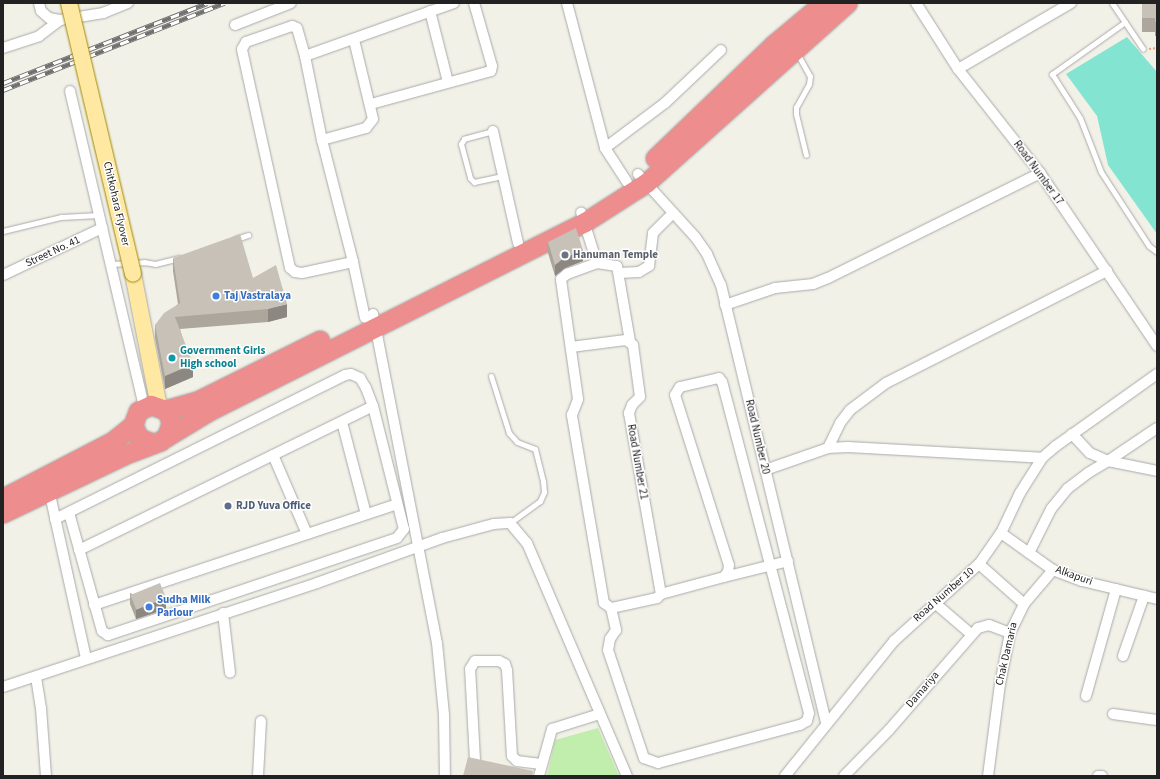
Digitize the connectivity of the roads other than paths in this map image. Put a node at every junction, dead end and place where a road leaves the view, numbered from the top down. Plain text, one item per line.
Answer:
1 (39, 3) edge
2 (68, 3) edge
3 (128, 3) edge
4 (291, 3) edge
5 (454, 3) edge
6 (474, 3) edge
7 (567, 3) edge
8 (823, 3) edge
9 (846, 3) edge
10 (916, 3) edge
11 (1071, 3) edge
12 (1112, 3) edge
13 (430, 11) junction
14 (60, 20) junction
15 (1125, 22) junction
16 (235, 25) dead end
17 (354, 40) junction
18 (3, 48) edge
19 (794, 49) junction
20 (1143, 49) dead end
21 (721, 50) dead end
22 (305, 56) junction
23 (958, 69) junction
24 (448, 82) junction
25 (70, 91) dead end
26 (371, 104) junction
27 (493, 131) joint
28 (322, 140) junction
29 (605, 148) junction
30 (806, 155) dead end
31 (1040, 173) junction
32 (503, 176) junction
33 (637, 180) junction
34 (673, 213) junction
35 (99, 215) junction
36 (583, 217) junction
37 (102, 228) junction
38 (3, 231) edge
39 (248, 235) dead end
40 (227, 242) edge
41 (518, 243) junction
42 (1157, 252) edge
43 (186, 256) edge
44 (353, 262) junction
45 (597, 263) junction
46 (111, 264) junction
47 (1106, 271) junction
48 (619, 273) junction
49 (3, 275) edge
50 (725, 305) junction
51 (371, 320) junction
52 (630, 341) junction
53 (1157, 346) edge
54 (571, 347) junction
55 (1157, 374) edge
56 (491, 376) dead end
57 (373, 406) junction
58 (156, 408) junction
59 (342, 422) junction
60 (133, 425) junction
61 (1157, 428) edge
62 (1072, 434) junction
63 (160, 440) junction
64 (828, 448) junction
65 (273, 455) junction
66 (1042, 458) junction
67 (1108, 461) junction
68 (765, 470) junction
69 (1157, 471) edge
70 (49, 490) junction
71 (3, 498) edge
72 (397, 504) junction
73 (69, 512) junction
74 (3, 513) edge
75 (366, 514) junction
76 (55, 520) junction
77 (510, 523) junction
78 (1000, 533) junction
79 (307, 534) junction
80 (419, 547) junction
81 (79, 550) junction
82 (1029, 553) junction
83 (788, 560) junction
84 (980, 564) junction
85 (771, 565) junction
86 (1053, 570) junction
87 (724, 577) junction
88 (1116, 589) junction
89 (659, 596) junction
90 (1144, 596) junction
91 (1157, 599) edge
92 (936, 604) junction
93 (1024, 604) junction
94 (94, 605) junction
95 (611, 608) junction
96 (223, 613) junction
97 (1010, 633) junction
98 (971, 634) junction
99 (1123, 656) dead end
100 (86, 658) junction
101 (230, 673) dead end
102 (36, 677) junction
103 (3, 687) edge
104 (1086, 696) dead end
105 (600, 714) junction
106 (1113, 714) dead end
107 (1157, 720) edge
108 (261, 721) dead end
109 (826, 724) junction
110 (475, 760) edge
111 (541, 764) junction
112 (46, 776) edge
113 (258, 776) edge
114 (445, 776) edge
115 (539, 776) edge
116 (627, 776) edge
117 (785, 776) edge
118 (844, 776) edge
119 (988, 776) edge
120 (1098, 776) edge
121 (1102, 776) edge

1 - 14 street
2 - 58 main road, Chitkohara Flyover, bridge
3 - 14 street
4 - 16 street
5 - 13 street
6 - 24 street
7 - 29 street, Road Number 20
8 - 33 highway
9 - 19 highway
10 - 23 street, Road Number 17
11 - 23 street
12 - 15 lane
13 - 17 street
13 - 24 street
14 - 18 street
15 - 20 lane
15 - 42 lane
17 - 22 street
17 - 26 street
19 - 30 lane
19 - 33 highway
21 - 29 street
22 - 28 street
22 - 44 street
23 - 31 street, Road Number 17
24 - 26 street
25 - 35 street
26 - 28 street
27 - 32 street
27 - 32 lane
28 - 44 street
29 - 33 street, Road Number 20
31 - 47 street, Road Number 17
31 - 50 street
32 - 41 street
33 - 34 street, Road Number 20
33 - 36 highway
34 - 48 street
34 - 50 street, Road Number 20
35 - 37 street
35 - 38 lane
36 - 41 highway
36 - 45 street
36 - 51 highway
37 - 46 street
37 - 49 street, Street No. 41
39 - 40 lane
41 - 51 highway
43 - 46 lane
44 - 51 street
45 - 48 street
45 - 54 street
46 - 58 street
47 - 53 street, Road Number 17
47 - 64 street
48 - 52 street, Road Number 21
50 - 68 street, Road Number 20
51 - 58 highway
51 - 63 highway
51 - 80 street
52 - 54 street
52 - 89 street, Road Number 21
54 - 95 street
55 - 62 street, Road Number 10
56 - 77 lane
57 - 59 street
57 - 72 street
57 - 73 street
58 - 60 highway
58 - 63 highway
59 - 65 street
59 - 75 street
60 - 63 highway
60 - 71 highway
61 - 67 street
62 - 66 street, Road Number 10
62 - 67 street
63 - 70 highway
64 - 66 street
64 - 68 street
65 - 79 street
65 - 81 street
66 - 78 street, Road Number 10
67 - 69 street
67 - 82 street
68 - 83 street, Road Number 20
70 - 74 highway
70 - 76 street
72 - 75 street
72 - 94 street
73 - 76 street
73 - 81 street
75 - 79 street
76 - 100 street
77 - 80 street
77 - 105 street
78 - 82 street, Alkapuri
78 - 84 street, Road Number 10
79 - 94 street
80 - 96 street
80 - 114 street
81 - 94 street
82 - 86 street, Alkapuri
83 - 85 street
83 - 109 street, Road Number 20
84 - 92 street, Road Number 10
84 - 93 street
85 - 87 street
85 - 87 street
85 - 95 street
86 - 88 street, Alkapuri
86 - 93 street, Chak Damaria
87 - 89 street
88 - 90 street, Alkapuri
88 - 104 street
89 - 95 street
90 - 91 street, Alkapuri
90 - 99 street
92 - 98 street
92 - 109 street, Road Number 10
93 - 97 street, Chak Damaria
96 - 100 street
96 - 101 street
97 - 98 street, Damariya
97 - 119 street, Chak Damaria
98 - 118 street, Damariya
100 - 102 street
102 - 103 street
102 - 112 street
105 - 111 street
105 - 116 street
106 - 107 street
108 - 113 street
109 - 117 street, Road Number 10
110 - 111 street
111 - 115 street
120 - 121 street

